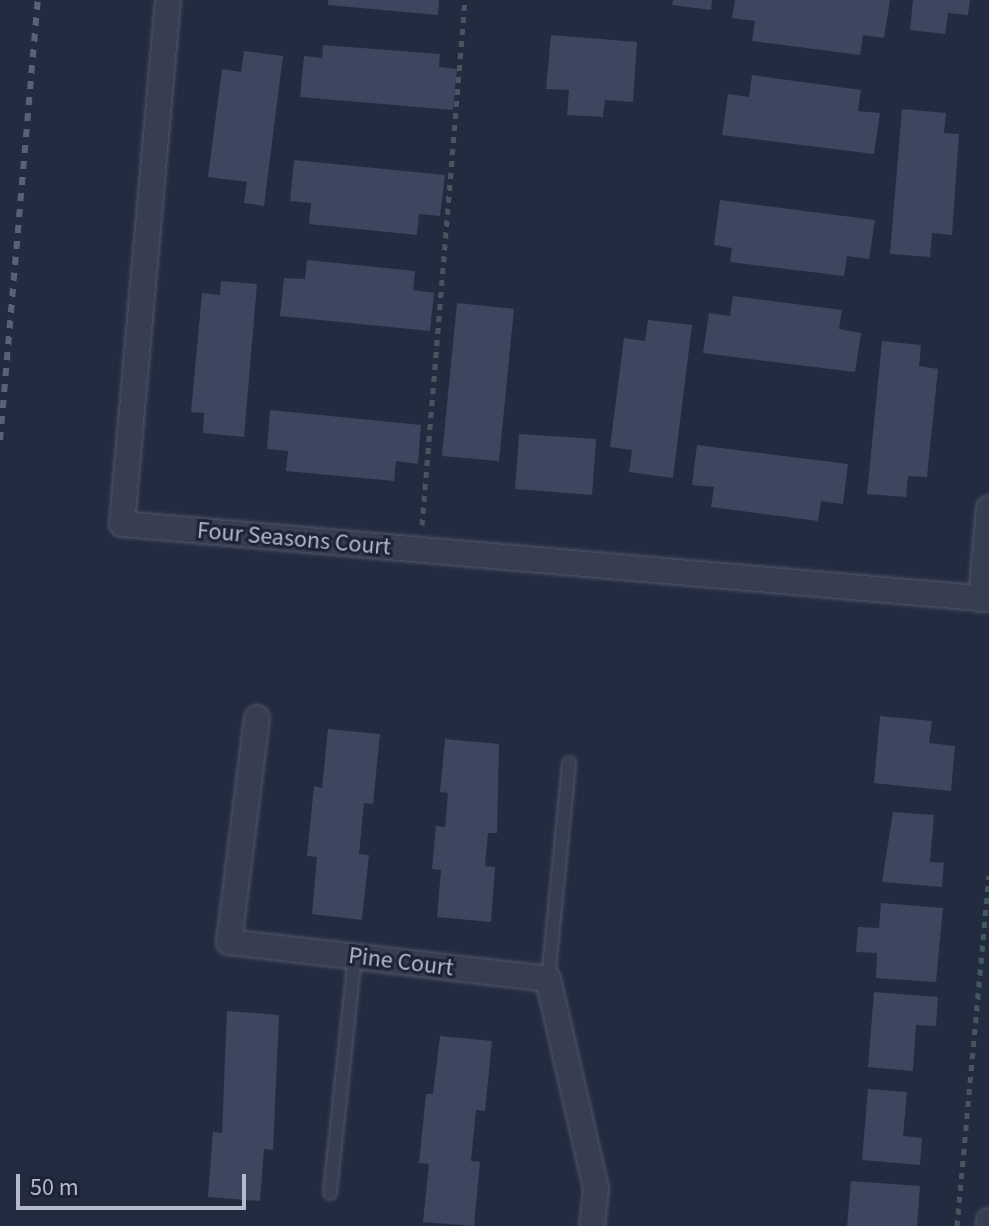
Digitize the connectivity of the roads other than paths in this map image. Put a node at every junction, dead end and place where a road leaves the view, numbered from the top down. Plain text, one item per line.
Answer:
1 (168, 0) edge
2 (989, 508) edge
3 (985, 599) edge
4 (257, 718) dead end
5 (569, 763) dead end
6 (355, 957) junction
7 (548, 979) junction
8 (330, 1193) dead end
9 (592, 1226) edge

1 - 3 street, Four Seasons Court
2 - 3 street
4 - 6 street, Pine Court
5 - 7 lane
6 - 7 street, Pine Court
6 - 8 lane
7 - 9 street

